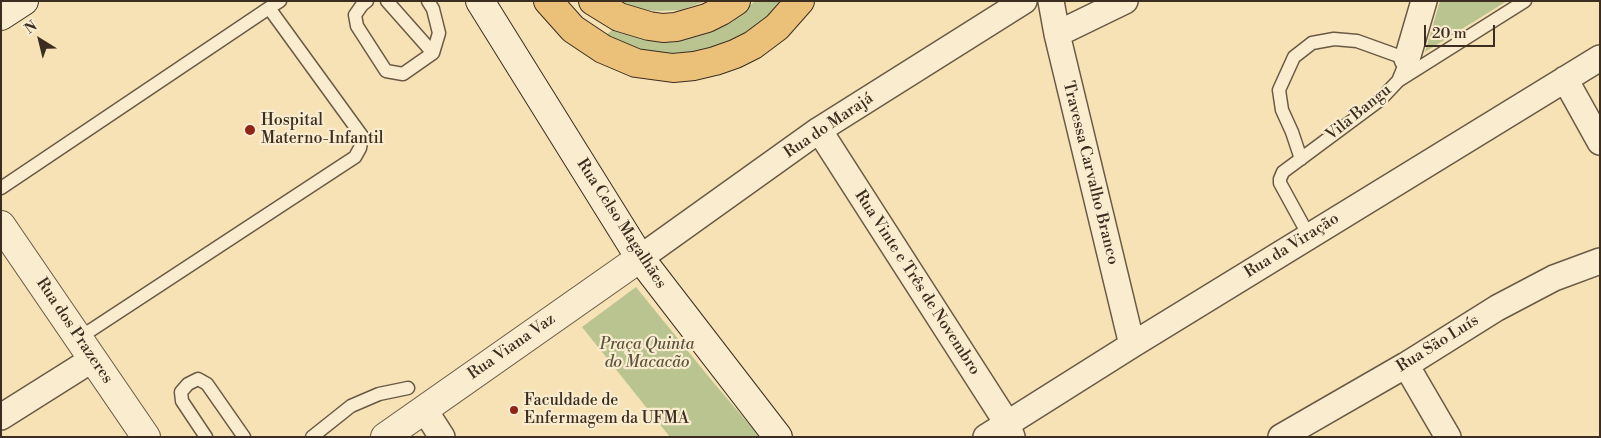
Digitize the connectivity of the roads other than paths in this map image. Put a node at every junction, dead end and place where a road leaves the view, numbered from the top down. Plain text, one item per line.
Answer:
1 (24, 1) edge
2 (367, 1) edge
3 (387, 1) edge
4 (428, 1) edge
5 (480, 1) edge
6 (548, 1) edge
7 (592, 1) edge
8 (736, 1) edge
9 (1024, 1) edge
10 (1051, 1) edge
11 (1125, 1) edge
12 (1424, 1) edge
13 (1525, 1) edge
14 (274, 5) edge
15 (794, 7) edge
16 (1, 16) edge
17 (1057, 34) junction
18 (433, 54) junction
19 (1600, 58) edge
20 (1402, 70) junction
21 (1565, 79) junction
22 (819, 130) junction
23 (1600, 142) edge
24 (1301, 158) junction
25 (1, 188) edge
26 (1, 225) edge
27 (1309, 236) junction
28 (640, 258) junction
29 (1600, 261) edge
30 (1132, 345) junction
31 (86, 348) junction
32 (1406, 365) junction
33 (416, 399) junction
34 (1, 417) edge
35 (1010, 430) edge
36 (146, 437) edge
37 (206, 437) edge
38 (244, 437) edge
39 (312, 437) edge
40 (385, 437) edge
41 (442, 437) edge
42 (778, 437) edge
43 (986, 437) edge
44 (1281, 437) edge
45 (1448, 437) edge

1 - 16 main road
2 - 18 lane
3 - 18 lane
4 - 18 lane
5 - 28 main road, Rua Celso Magalhães
6 - 15 main road
7 - 8 main road
9 - 22 street, Rua do Marajá
10 - 17 street, Travessa Carvalho Branco
11 - 17 street
12 - 20 street, Vila Bangu
13 - 20 lane
14 - 25 lane
14 - 31 lane
17 - 30 street, Travessa Carvalho Branco
19 - 21 street, Rua da Viração
20 - 24 lane, Vila Bangu
20 - 24 lane
21 - 23 street
21 - 27 street, Rua da Viração
22 - 28 street, Rua do Marajá
22 - 35 street, Rua Vinte e Três de Novembro
24 - 27 lane, Vila Bangu
26 - 31 main road, Rua dos Prazeres
27 - 30 street, Rua da Viração
28 - 33 main road, Rua Viana Vaz
28 - 42 main road, Rua Celso Magalhães
29 - 32 street, Rua São Luís
30 - 35 street, Rua da Viração
31 - 34 street
31 - 36 main road, Rua dos Prazeres
32 - 44 street, Rua São Luís
32 - 45 street
33 - 39 lane
33 - 40 main road, Rua Viana Vaz
33 - 41 street
35 - 43 street, Rua da Viração
37 - 38 lane

